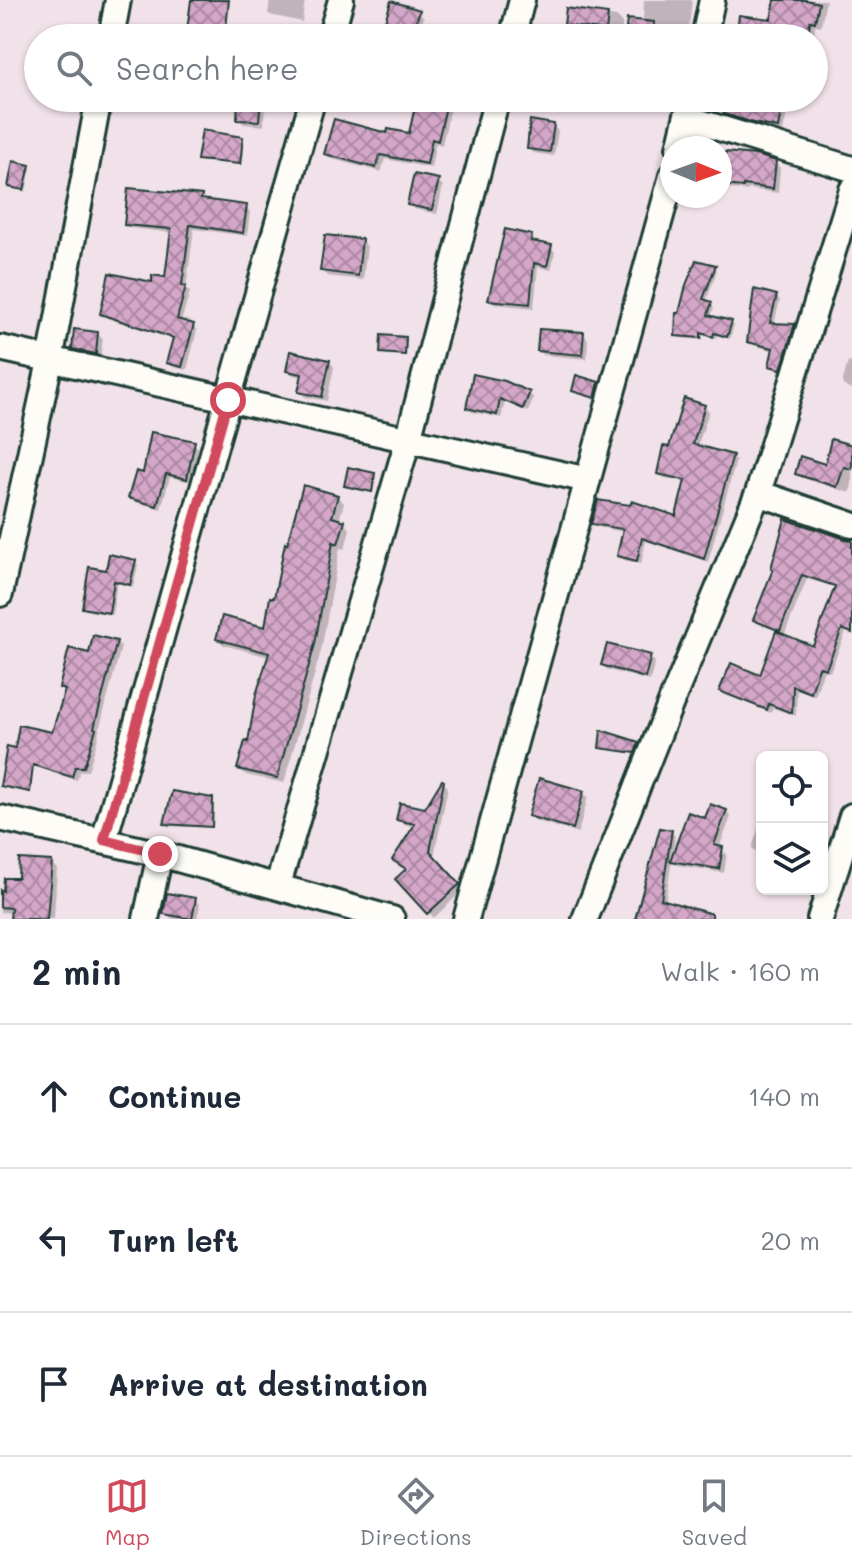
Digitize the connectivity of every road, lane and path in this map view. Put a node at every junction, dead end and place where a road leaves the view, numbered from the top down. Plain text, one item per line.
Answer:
1 (118, 0) edge
2 (341, 0) edge
3 (522, 0) edge
4 (712, 0) edge
5 (114, 24) edge
6 (334, 24) edge
7 (516, 24) edge
8 (707, 24) edge
9 (96, 112) edge
10 (309, 112) edge
11 (493, 112) edge
12 (688, 112) edge
13 (700, 112) edge
14 (682, 136) edge
15 (852, 169) edge
16 (852, 190) edge
17 (663, 208) edge
18 (0, 348) edge
19 (50, 361) junction
20 (228, 400) junction
21 (408, 440) junction
22 (588, 480) junction
23 (758, 493) junction
24 (852, 525) edge
25 (0, 594) edge
26 (852, 816) edge
27 (0, 818) edge
28 (104, 840) junction
29 (160, 854) junction
30 (278, 885) junction
31 (310, 907) edge
32 (146, 919) edge
33 (392, 919) edge
34 (466, 919) edge
35 (585, 919) edge
36 (820, 919) edge

1 - 5 street
2 - 6 street
3 - 7 street
4 - 8 street
9 - 19 street
10 - 20 street
11 - 21 street
12 - 14 street
13 - 15 street
16 - 23 street
17 - 22 street
18 - 19 street
19 - 20 street
19 - 25 street
20 - 21 street
20 - 28 street
21 - 22 street
21 - 30 street
22 - 34 street
23 - 24 street
23 - 35 street
26 - 36 street
27 - 28 street
28 - 29 street
29 - 30 street
29 - 32 street
30 - 31 street
31 - 33 street

